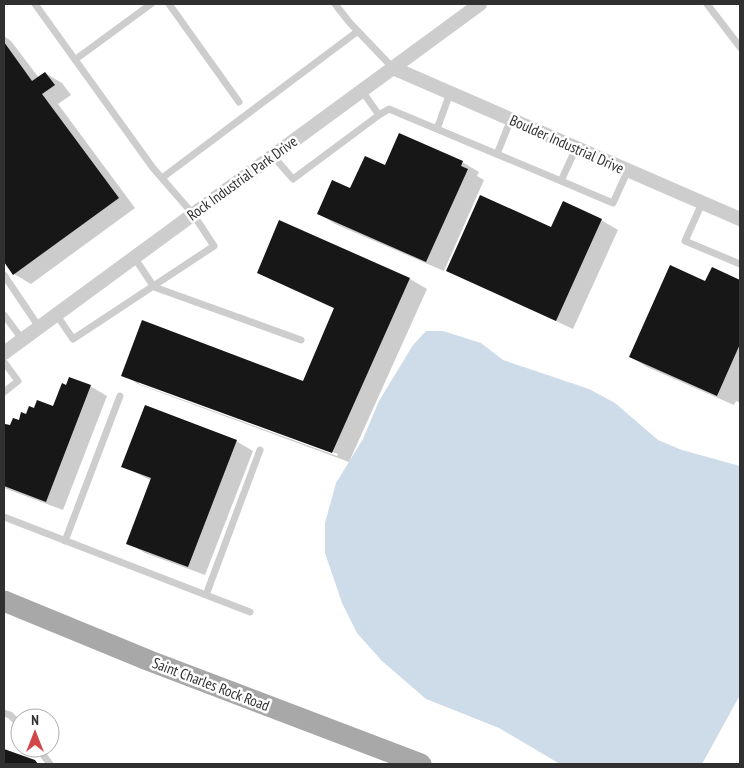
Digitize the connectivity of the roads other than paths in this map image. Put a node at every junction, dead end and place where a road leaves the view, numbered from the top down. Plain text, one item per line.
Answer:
1 (35, 4) edge
2 (151, 4) edge
3 (169, 4) edge
4 (335, 4) edge
5 (480, 4) edge
6 (707, 4) edge
7 (358, 31) junction
8 (740, 47) edge
9 (76, 59) junction
10 (393, 68) junction
11 (362, 91) junction
12 (450, 93) junction
13 (238, 102) dead end
14 (379, 115) junction
15 (511, 119) junction
16 (437, 129) junction
17 (576, 148) junction
18 (496, 154) junction
19 (273, 156) junction
20 (628, 170) junction
21 (162, 178) junction
22 (561, 181) junction
23 (702, 203) junction
24 (193, 214) junction
25 (740, 219) edge
26 (134, 257) junction
27 (740, 264) edge
28 (4, 275) edge
29 (154, 288) junction
30 (56, 314) junction
31 (4, 315) edge
32 (39, 327) junction
33 (22, 339) junction
34 (301, 340) dead end
35 (4, 353) edge
36 (4, 362) edge
37 (4, 392) edge
38 (120, 396) dead end
39 (260, 450) dead end
40 (4, 517) edge
41 (65, 541) junction
42 (206, 595) junction
43 (4, 601) edge
44 (250, 612) dead end
45 (421, 764) edge

1 - 9 lane
2 - 9 lane
3 - 13 lane
4 - 7 lane
5 - 10 street, Rock Industrial Park Drive
6 - 8 lane
7 - 10 lane
7 - 21 lane
9 - 21 lane
10 - 11 street, Rock Industrial Park Drive
10 - 12 street, Boulder Industrial Drive
11 - 14 lane
11 - 19 street, Rock Industrial Park Drive
12 - 15 street, Boulder Industrial Drive
12 - 16 lane
14 - 16 lane
14 - 19 lane
15 - 17 street, Boulder Industrial Drive
15 - 18 lane
16 - 18 lane
17 - 20 street, Boulder Industrial Drive
17 - 22 lane
18 - 22 lane
19 - 24 street, Rock Industrial Park Drive
20 - 22 lane
20 - 23 street, Boulder Industrial Drive
21 - 24 lane
23 - 25 street, Boulder Industrial Drive
23 - 27 lane
24 - 26 street, Rock Industrial Park Drive
24 - 29 lane
26 - 29 lane
26 - 30 street, Rock Industrial Park Drive
28 - 32 lane
29 - 30 lane
29 - 34 lane
30 - 32 street, Rock Industrial Park Drive
31 - 33 lane
32 - 33 street, Rock Industrial Park Drive
33 - 35 street, Rock Industrial Park Drive
36 - 37 lane
38 - 41 lane
39 - 42 lane
40 - 41 lane
41 - 42 lane
42 - 44 lane
43 - 45 main road, Saint Charles Rock Road

